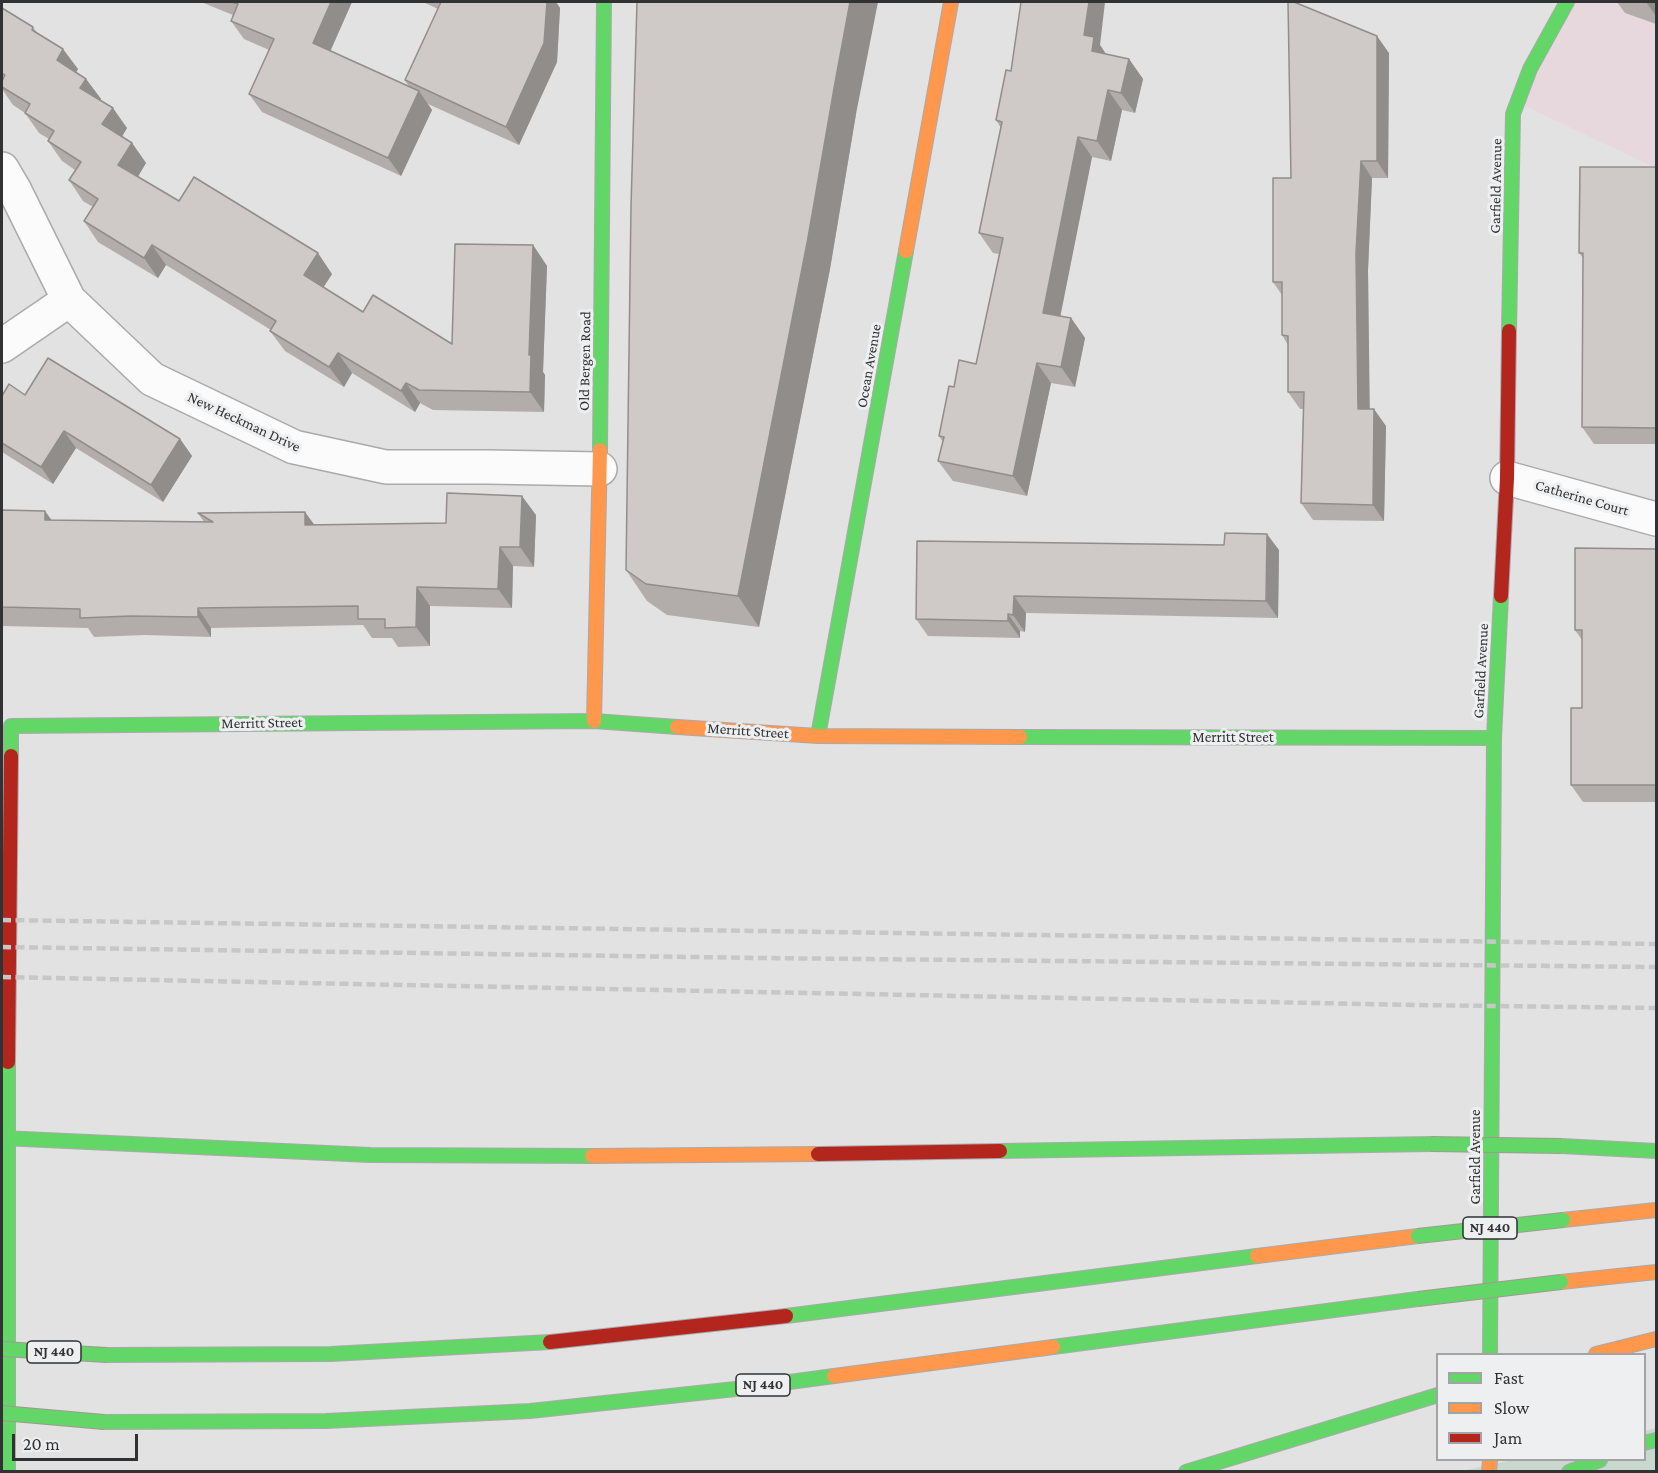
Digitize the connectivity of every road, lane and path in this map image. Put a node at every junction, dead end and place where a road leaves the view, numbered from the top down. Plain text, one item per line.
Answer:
1 (604, 2) edge
2 (951, 2) edge
3 (1567, 2) edge
4 (2, 169) edge
5 (69, 300) junction
6 (2, 346) edge
7 (600, 469) junction
8 (1508, 478) junction
9 (1656, 519) edge
10 (594, 721) junction
11 (6, 727) edge
12 (819, 736) junction
13 (1494, 738) junction
14 (4, 1138) edge
15 (1656, 1151) edge
16 (1656, 1210) edge
17 (1656, 1272) edge
18 (1656, 1339) edge
19 (2, 1348) edge
20 (1490, 1353) edge
21 (1600, 1353) edge
22 (1436, 1395) edge
23 (2, 1413) edge
24 (1597, 1461) edge
25 (9, 1472) edge
26 (1186, 1472) edge
27 (1569, 1472) edge

1 - 7 main road, Old Bergen Road
2 - 12 main road, Ocean Avenue
3 - 8 main road, Garfield Avenue
4 - 5 street, New Heckman Drive
5 - 6 street
5 - 7 street, New Heckman Drive
7 - 10 main road, Old Bergen Road
8 - 9 street, Catherine Court
8 - 13 main road, Garfield Avenue
10 - 11 main road, Merritt Street
10 - 12 main road, Merritt Street
11 - 14 main road
12 - 13 main road, Merritt Street
13 - 20 main road, Garfield Avenue
14 - 15 main road, bridge
14 - 25 main road
16 - 19 main road, NJ 440, bridge
17 - 23 main road, NJ 440, bridge
18 - 21 main road
22 - 26 main road
24 - 27 main road

